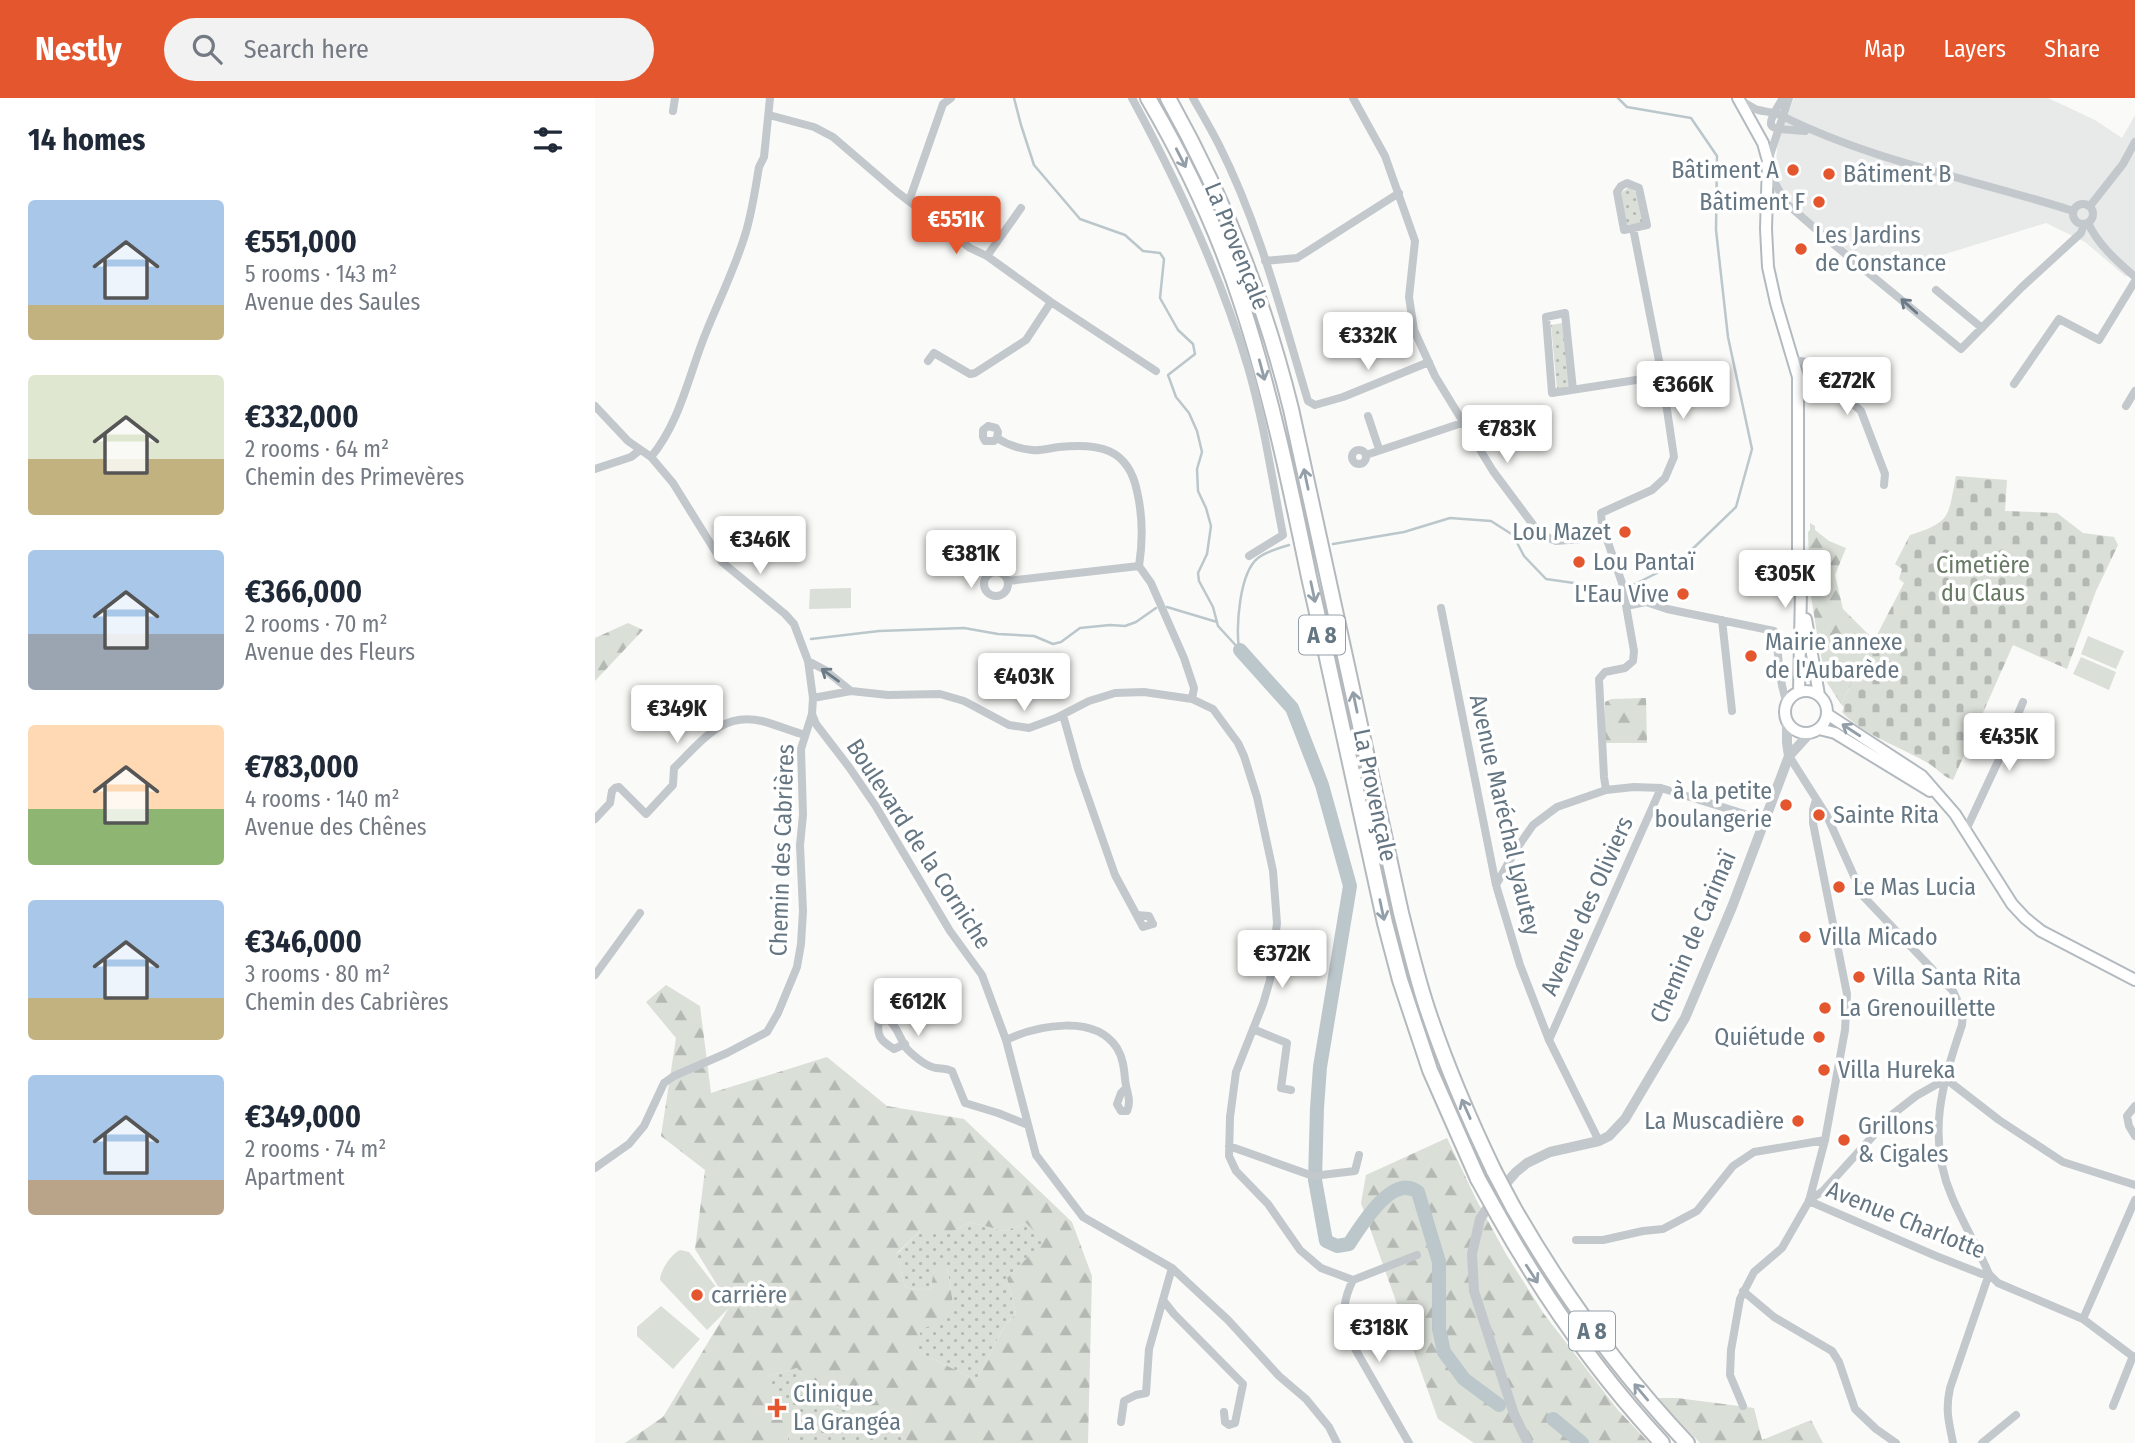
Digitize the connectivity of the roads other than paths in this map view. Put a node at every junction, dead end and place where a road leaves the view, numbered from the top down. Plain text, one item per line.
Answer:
1 (675, 98) edge
2 (770, 98) edge
3 (951, 98) edge
4 (1132, 98) edge
5 (1148, 98) edge
6 (1168, 98) edge
7 (1193, 98) edge
8 (1353, 98) edge
9 (1783, 98) edge
10 (1789, 98) edge
11 (1739, 99) edge
12 (673, 111) dead end
13 (1774, 113) junction
14 (769, 114) junction
15 (1784, 117) junction
16 (1779, 130) junction
17 (1811, 131) junction
18 (2135, 142) edge
19 (1763, 143) junction
20 (1767, 166) junction
21 (1399, 193) junction
22 (909, 201) junction
23 (2090, 206) junction
24 (1021, 208) dead end
25 (2073, 211) junction
26 (2086, 224) junction
27 (1633, 228) junction
28 (987, 256) junction
29 (1265, 261) junction
30 (2135, 279) edge
31 (1936, 290) dead end
32 (1051, 302) junction
33 (1982, 328) junction
34 (1794, 360) junction
35 (929, 361) dead end
36 (1429, 362) junction
37 (1156, 371) dead end
38 (1662, 376) junction
39 (2014, 384) dead end
40 (1573, 390) junction
41 (2135, 391) edge
42 (595, 406) edge
43 (2126, 406) dead end
44 (1368, 416) dead end
45 (1462, 422) junction
46 (997, 438) dead end
47 (1379, 449) junction
48 (640, 450) junction
49 (1366, 455) dead end
50 (651, 457) junction
51 (595, 469) edge
52 (1884, 485) dead end
53 (1606, 537) junction
54 (1249, 556) dead end
55 (1139, 566) junction
56 (1008, 581) dead end
57 (1801, 590) junction
58 (1626, 606) junction
59 (1441, 608) dead end
60 (1722, 620) junction
61 (808, 661) junction
62 (851, 691) junction
63 (1799, 692) junction
64 (1819, 695) junction
65 (813, 698) junction
66 (1192, 699) junction
67 (2023, 702) dead end
68 (1787, 703) junction
69 (1732, 711) dead end
70 (812, 714) junction
71 (1827, 714) junction
72 (1062, 715) junction
73 (1787, 723) junction
74 (1814, 731) junction
75 (805, 735) junction
76 (1789, 756) junction
77 (1661, 788) junction
78 (1606, 790) junction
79 (1816, 800) junction
80 (1944, 800) junction
81 (595, 819) edge
82 (1764, 820) junction
83 (1966, 830) junction
84 (1496, 885) junction
85 (641, 913) dead end
86 (1137, 915) dead end
87 (595, 975) edge
88 (2135, 980) edge
89 (1253, 1029) junction
90 (1006, 1040) junction
91 (1549, 1040) junction
92 (905, 1044) dead end
93 (1946, 1079) junction
94 (1125, 1089) dead end
95 (1291, 1090) dead end
96 (2135, 1106) edge
97 (1028, 1125) junction
98 (2135, 1136) edge
99 (1825, 1140) junction
100 (1599, 1141) junction
101 (1229, 1146) junction
102 (1359, 1155) dead end
103 (595, 1168) edge
104 (2135, 1184) edge
105 (2135, 1200) edge
106 (1809, 1201) junction
107 (1576, 1240) dead end
108 (1417, 1255) dead end
109 (1172, 1268) junction
110 (1989, 1275) junction
111 (1353, 1280) junction
112 (1743, 1291) junction
113 (1163, 1300) junction
114 (2083, 1319) junction
115 (2134, 1357) edge
116 (1743, 1406) dead end
117 (2113, 1406) dead end
118 (1224, 1412) dead end
119 (2016, 1415) dead end
120 (1121, 1422) dead end
121 (1337, 1443) edge
122 (1409, 1443) edge
123 (1528, 1443) edge
124 (1663, 1443) edge
125 (1687, 1443) edge
126 (1896, 1443) edge
127 (1953, 1443) edge
128 (1982, 1443) edge

1 - 12 street
2 - 14 street
3 - 22 street
4 - 54 street
5 -> 124 highway, La Provençale / A 8, bridge
125 -> 6 highway, La Provençale / A 8, bridge
7 - 29 street
8 - 21 street
9 - 13 street
10 - 15 street
11 - 13 street
11 - 19 main road
13 - 15 street
13 - 16 street
14 - 22 street
14 - 50 street
15 - 16 street
15 - 17 street
16 - 17 street
16 - 19 street
16 - 20 street
17 - 25 street
18 - 23 street
19 - 20 main road
33 -> 20 street
20 - 34 main road
21 - 29 street
21 - 36 street
22 - 28 street
23 - 25 street
23 - 26 street
24 - 28 street
25 - 26 street
26 - 30 street
26 - 33 street
27 - 27 street
27 - 38 street
28 - 32 street
29 - 36 street
30 - 39 street
31 - 33 street
32 - 35 street
32 - 37 street
34 - 52 street
34 - 57 main road
36 - 45 street
38 - 40 street
38 - 53 street
40 - 40 street
41 - 43 street
42 - 48 street, Chemin des Cabrières
44 - 47 street
45 - 47 street
45 - 53 street
46 - 55 street
47 - 49 street
48 - 50 street, Chemin des Cabrières
48 - 51 street
50 - 61 street, Chemin des Cabrières
53 - 58 street
55 - 56 street
55 - 66 street
57 - 63 main road
57 - 64 main road
58 - 60 street
58 - 78 street
59 - 84 street, Avenue Maréchal Lyautey
60 - 68 street
60 - 69 street
62 -> 61 street
61 - 65 street, Chemin des Cabrières
62 - 65 street
62 - 72 street
63 - 64 main road
63 - 68 main road
64 - 71 main road
65 - 70 street, Chemin des Cabrières
66 - 72 street
66 - 89 street
67 - 83 street
68 - 73 main road
70 - 75 street, Chemin des Cabrières
70 - 90 street, Boulevard de la Corniche
71 - 74 main road
80 -> 71 main road
72 - 86 street
73 - 74 main road
73 - 76 street
74 - 76 street, Chemin de Carimaï
74 - 80 main road
75 - 81 street
75 - 103 street, Chemin des Cabrières
76 - 79 street
76 - 82 street, Chemin de Carimaï
77 - 78 street
77 - 82 street
77 - 91 street, Avenue des Oliviers
78 - 84 street
79 - 93 street
79 - 99 street
80 - 83 main road
82 - 100 street, Chemin de Carimaï
83 - 88 main road
84 - 91 street, Avenue Maréchal Lyautey
85 - 87 street
89 - 95 street
89 - 101 street
90 - 94 street
90 - 97 street, Boulevard de la Corniche
91 - 100 street, Avenue Maréchal Lyautey
92 - 97 street
93 - 104 street
93 - 106 street
93 - 110 street
96 - 98 street
97 - 109 street, Boulevard de la Corniche
99 - 106 street
99 - 107 street
100 - 123 street, Chemin de Carimaï
101 - 102 street
101 - 111 street
105 - 114 street
106 - 110 street, Avenue Charlotte
106 - 112 street
108 - 111 street
109 - 113 street
109 - 121 street, Boulevard de la Corniche
110 - 114 street, Avenue Charlotte
110 - 127 street
111 - 122 street
112 - 116 street
112 - 126 street
113 - 118 street
113 - 120 street
114 - 115 street, Avenue Charlotte
115 - 117 street
119 - 128 street

